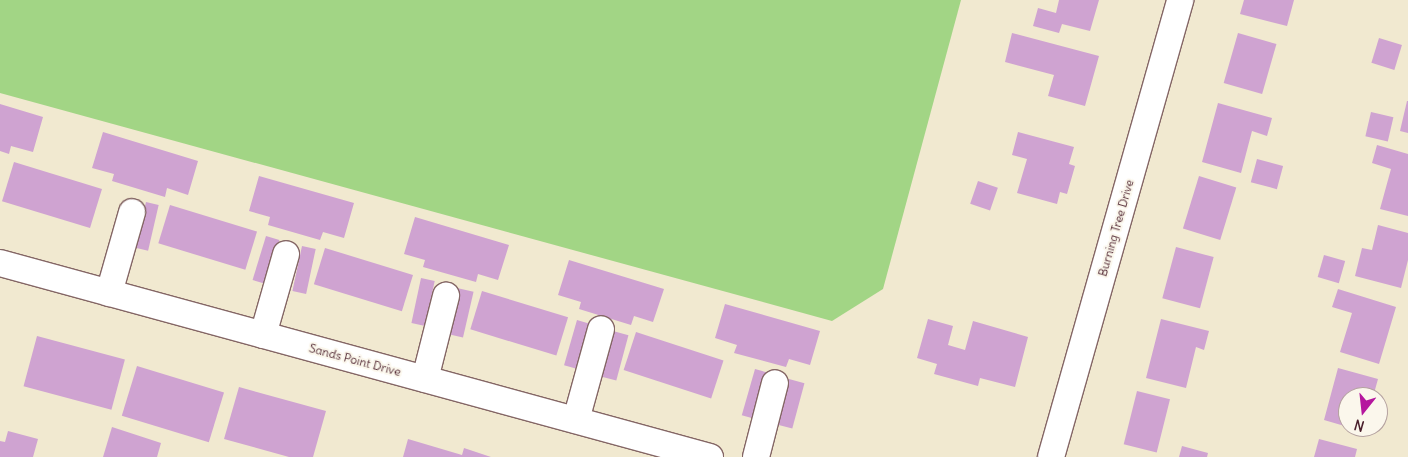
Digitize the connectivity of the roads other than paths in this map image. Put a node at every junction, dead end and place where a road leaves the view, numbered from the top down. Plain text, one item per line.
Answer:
1 (1180, 0) edge
2 (132, 212) dead end
3 (286, 254) dead end
4 (0, 263) edge
5 (109, 293) junction
6 (446, 296) dead end
7 (601, 329) dead end
8 (262, 335) junction
9 (425, 379) junction
10 (775, 383) dead end
11 (576, 420) junction
12 (710, 457) edge
13 (756, 457) edge
14 (1051, 457) edge

1 - 14 street, Burning Tree Drive
2 - 5 street
3 - 8 street
4 - 5 street, Sands Point Drive
5 - 8 street, Sands Point Drive
6 - 9 street
7 - 11 street
8 - 9 street, Sands Point Drive
9 - 11 street, Sands Point Drive
10 - 13 street
11 - 12 street, Sands Point Drive

